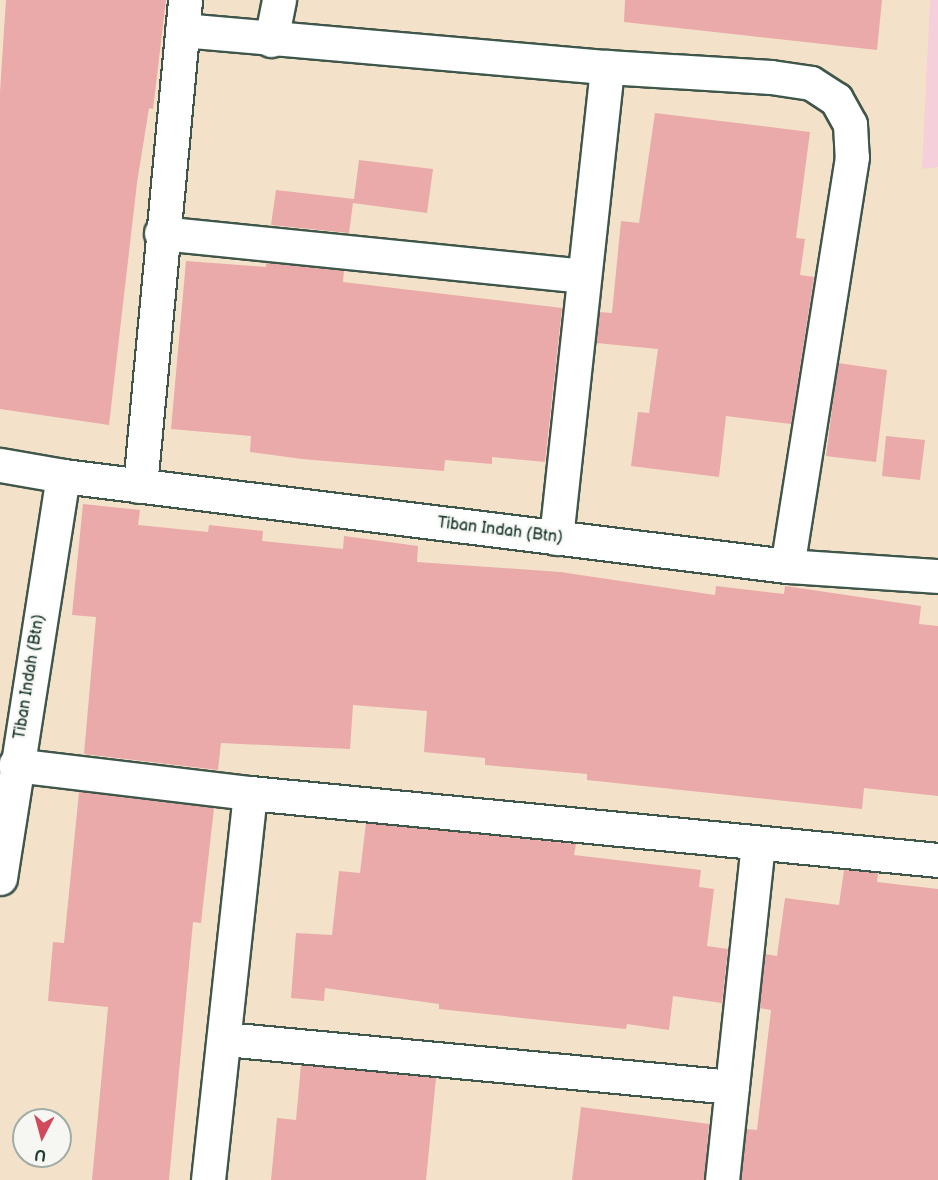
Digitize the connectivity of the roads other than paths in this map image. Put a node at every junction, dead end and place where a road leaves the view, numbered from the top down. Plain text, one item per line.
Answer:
1 (279, 0) edge
2 (184, 15) edge
3 (271, 40) junction
4 (607, 68) junction
5 (161, 233) junction
6 (583, 276) junction
7 (0, 465) edge
8 (63, 476) junction
9 (140, 486) junction
10 (556, 538) junction
11 (787, 566) junction
12 (938, 576) edge
13 (15, 765) junction
14 (250, 793) junction
15 (758, 843) junction
16 (938, 860) edge
17 (0, 878) edge
18 (225, 1039) junction
19 (732, 1087) junction
20 (208, 1180) edge
21 (722, 1180) edge

1 - 3 street
2 - 3 street
2 - 5 street
3 - 4 street
4 - 6 street
4 - 11 street
5 - 6 street
5 - 9 street
6 - 10 street
7 - 8 street, Tiban Indah (Btn)
8 - 9 street, Tiban Indah (Btn)
8 - 13 street, Tiban Indah (Btn)
9 - 10 street, Tiban Indah (Btn)
10 - 11 street, Tiban Indah (Btn)
11 - 12 street, Tiban Indah (Btn)
13 - 14 street
13 - 17 street, Tiban Indah (Btn)
14 - 15 street
14 - 18 street
15 - 16 street
15 - 19 street
18 - 19 street
18 - 20 street
19 - 21 street

